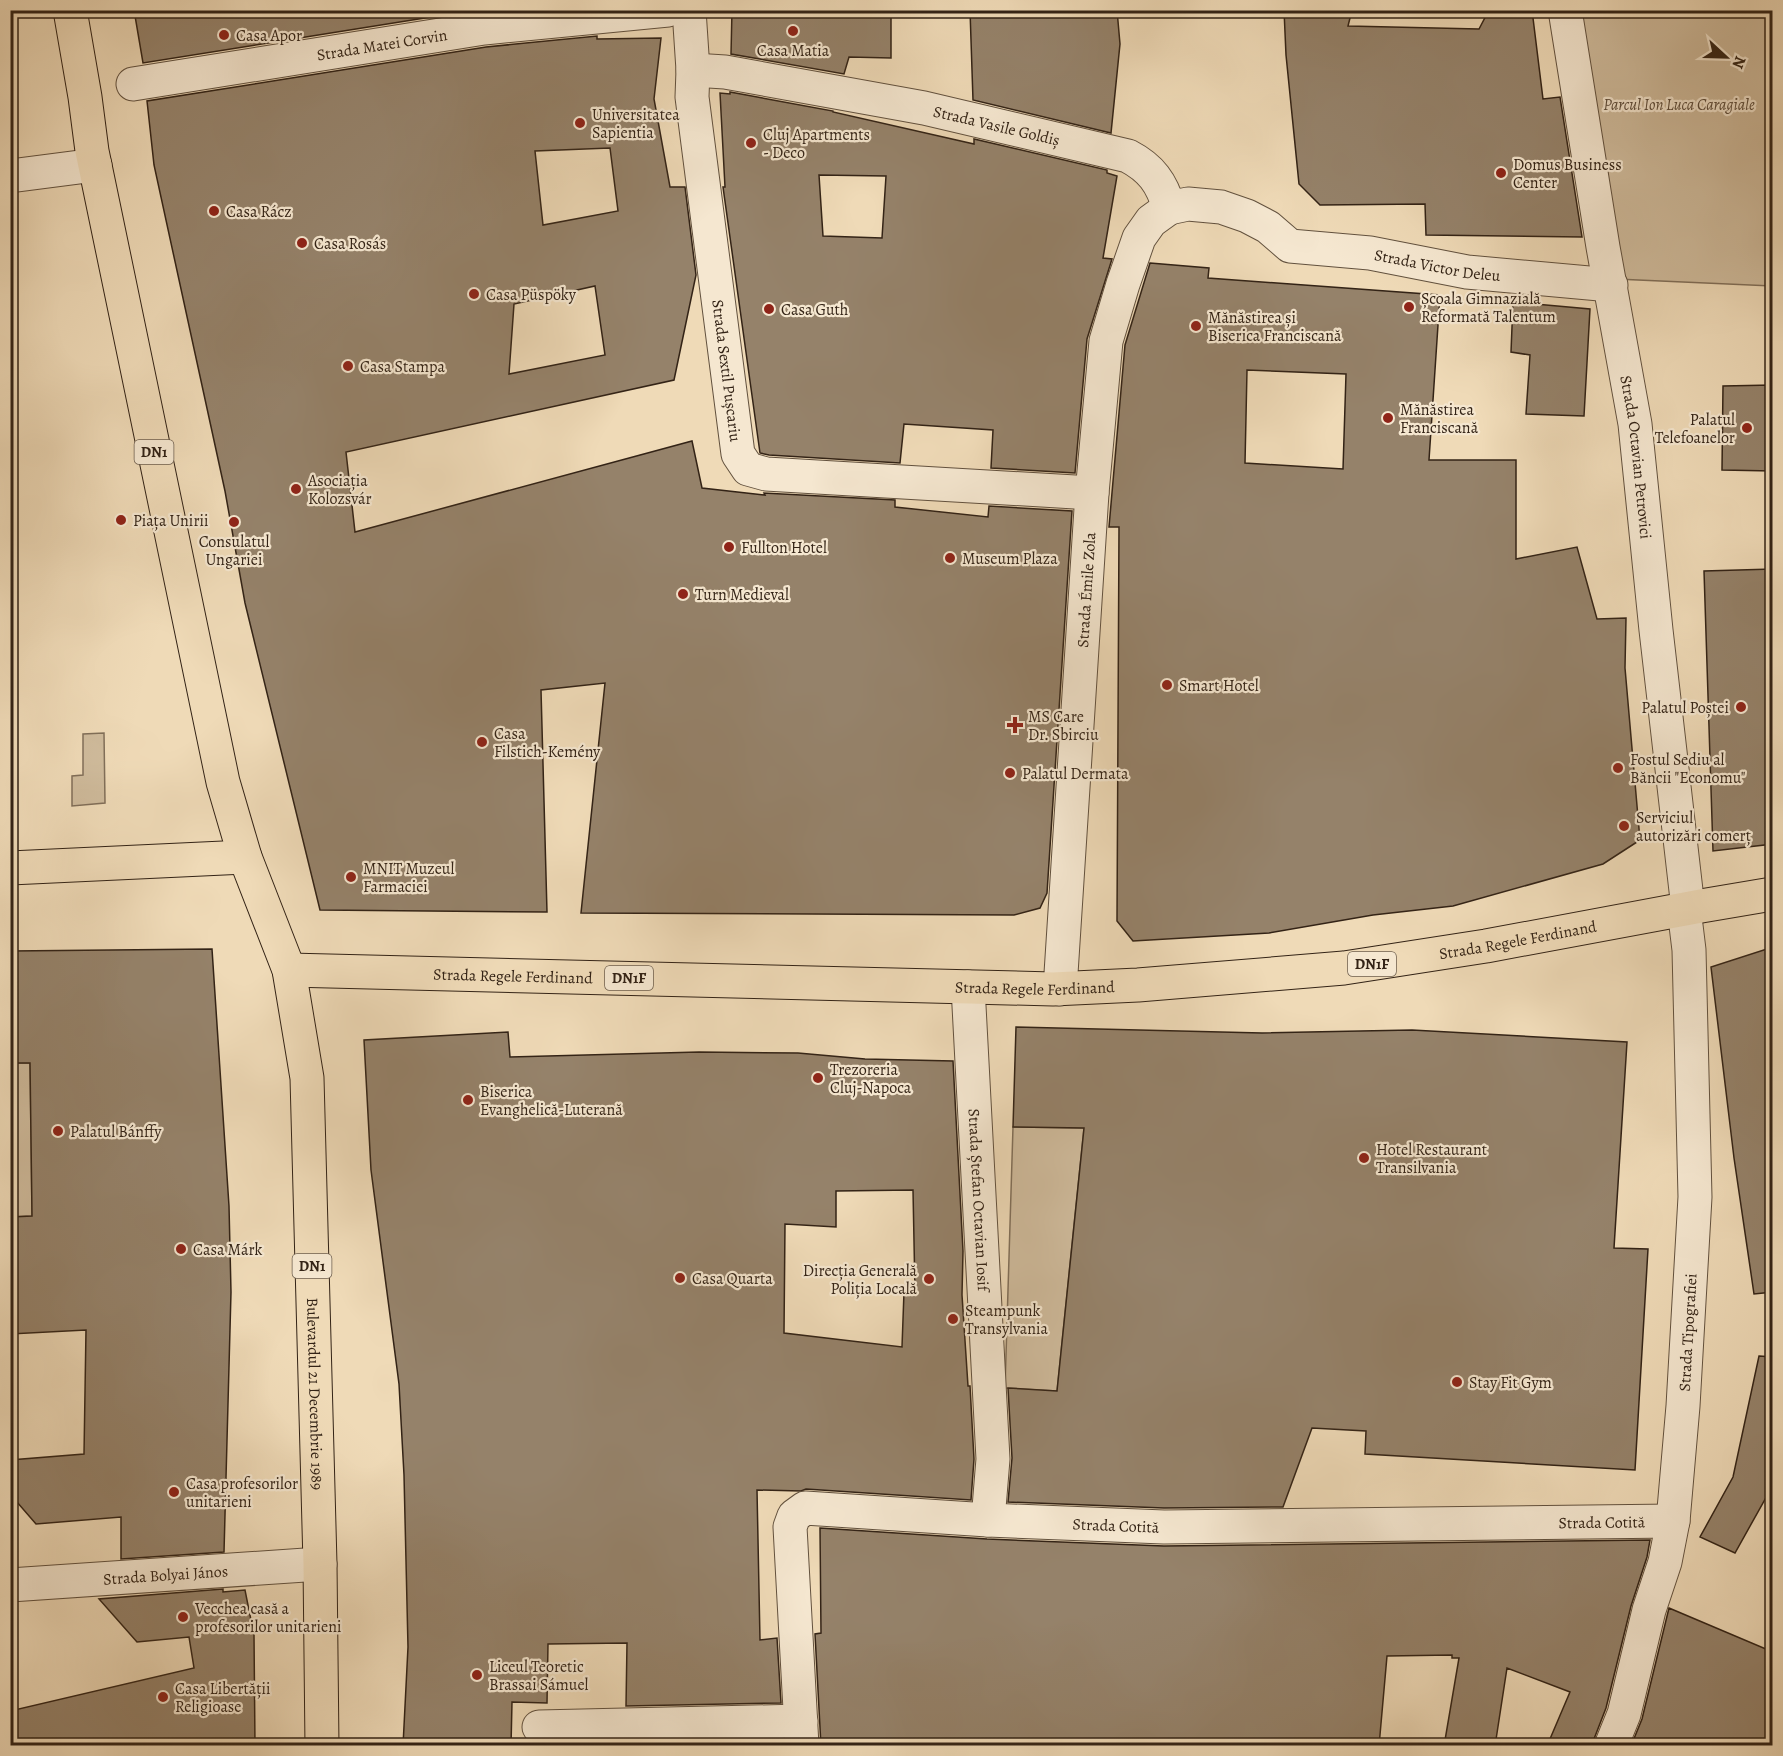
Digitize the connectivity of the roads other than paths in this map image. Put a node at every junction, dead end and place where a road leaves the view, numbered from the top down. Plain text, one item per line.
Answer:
1 (70, 10) edge
2 (668, 10) edge
3 (689, 10) edge
4 (1565, 10) edge
5 (693, 70) junction
6 (133, 84) dead end
7 (93, 158) junction
8 (10, 176) edge
9 (1169, 208) junction
10 (1611, 285) junction
11 (1092, 493) junction
12 (245, 857) junction
13 (10, 868) edge
14 (1773, 894) edge
15 (1686, 909) junction
16 (289, 970) junction
17 (968, 987) junction
18 (1060, 989) junction
19 (988, 1520) junction
20 (1673, 1521) junction
21 (320, 1564) junction
22 (10, 1585) edge
23 (539, 1727) dead end
24 (801, 1733) edge
25 (322, 1746) edge
26 (1611, 1746) edge

1 - 7 main road, DN1
2 - 6 street, Strada Matei Corvin
3 - 5 street
4 - 10 street, Strada Octavian Petrovici
5 - 9 street, Strada Vasile Goldiș
5 - 11 street, Strada Sextil Pușcariu
7 - 8 street
7 - 12 main road, DN1
9 - 10 street, Strada Victor Deleu
9 - 11 street, Strada Émile Zola
10 - 15 street, Strada Octavian Petrovici
11 - 18 street, Strada Émile Zola
12 - 13 main road
12 - 16 main road, DN1
14 - 15 main road, Strada Regele Ferdinand / DN1F
15 - 18 main road, Strada Regele Ferdinand / DN1F
15 - 20 street, Strada Tipografiei
16 - 17 main road, Strada Regele Ferdinand / DN1F
16 - 21 main road, Bulevardul 21 Decembrie 1989 / DN1
17 - 18 main road, Strada Regele Ferdinand / DN1F
17 - 19 street, Strada Ștefan Octavian Iosif
19 - 20 street, Strada Cotită
19 - 24 street, Strada Cotită
20 - 26 street, Strada Tipografiei
21 - 22 street, Strada Bolyai János
21 - 25 main road, Bulevardul 21 Decembrie 1989 / DN1
23 - 24 street

